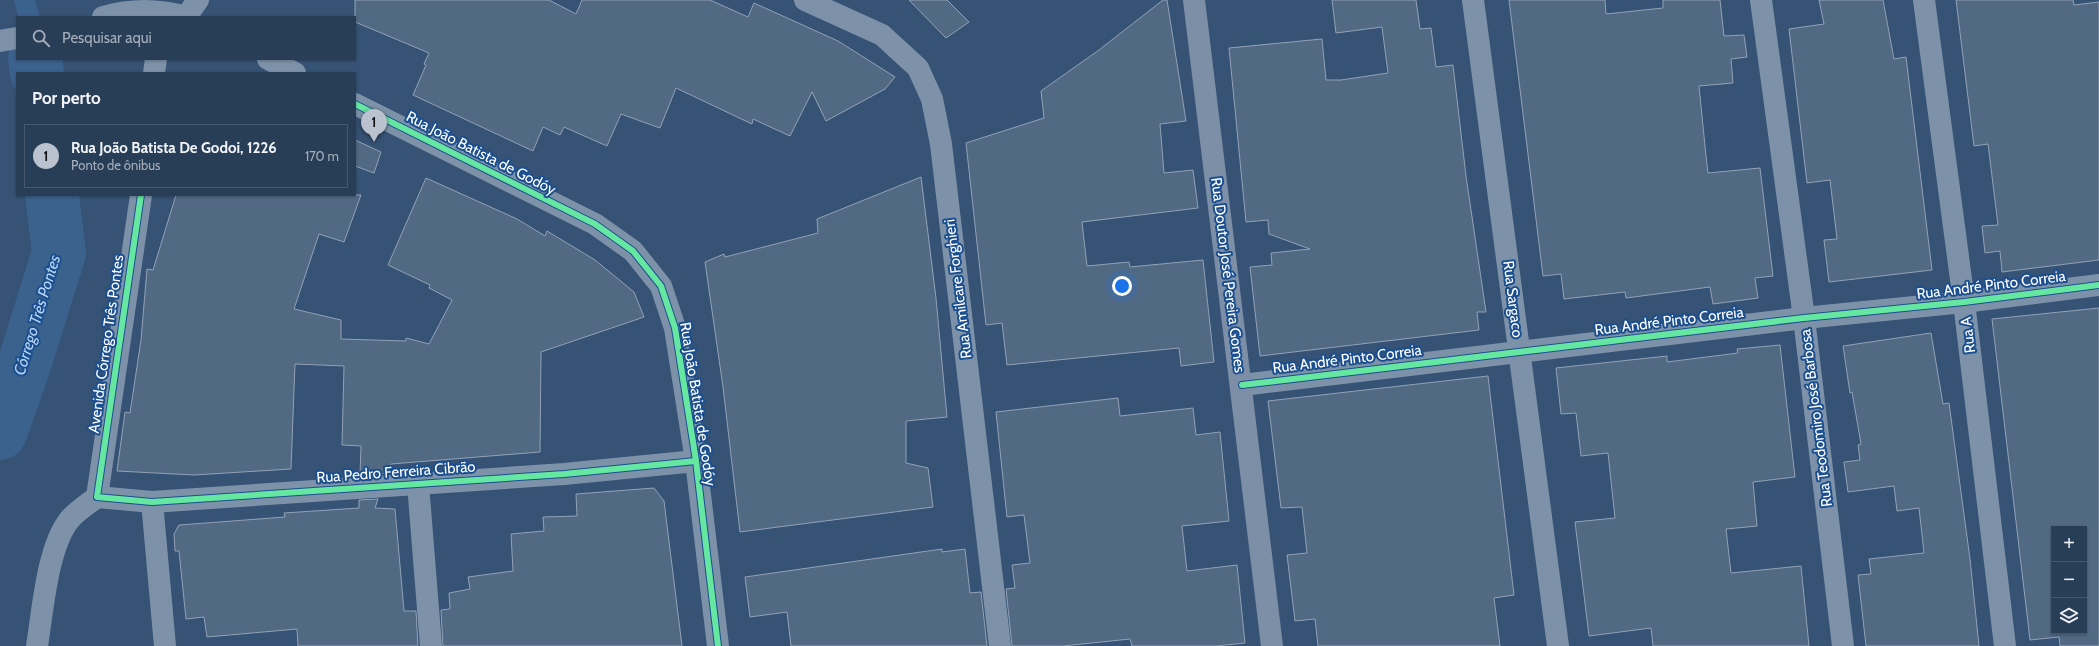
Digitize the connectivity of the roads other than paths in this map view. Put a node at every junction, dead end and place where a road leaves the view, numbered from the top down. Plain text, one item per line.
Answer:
1 (198, 0) edge
2 (805, 0) edge
3 (1194, 0) edge
4 (1473, 0) edge
5 (1761, 0) edge
6 (1924, 0) edge
7 (121, 6) edge
8 (159, 14) edge
9 (105, 16) edge
10 (177, 16) edge
11 (187, 16) edge
12 (16, 38) edge
13 (0, 41) edge
14 (156, 60) edge
15 (270, 60) edge
16 (154, 72) edge
17 (293, 72) edge
18 (356, 104) edge
19 (141, 196) edge
20 (2099, 285) edge
21 (1964, 302) junction
22 (1804, 318) junction
23 (1520, 352) junction
24 (1242, 385) junction
25 (696, 461) junction
26 (418, 484) junction
27 (97, 497) junction
28 (152, 502) junction
29 (37, 646) edge
30 (165, 646) edge
31 (431, 646) edge
32 (718, 646) edge
33 (1000, 646) edge
34 (1272, 646) edge
35 (1558, 646) edge
36 (1842, 646) edge
37 (2005, 646) edge

1 - 11 street
2 - 33 street, Rua Amilcare Forghieri
3 - 24 main road, Rua Doutor José Pereira Gomes
4 - 23 street, Rua Sargaco
5 - 22 street, Rua Teodomiro José Barbosa
6 - 21 street, Rua A
7 - 8 street
7 - 9 street
8 - 10 street
12 - 13 street
14 - 16 street
15 - 17 street
18 - 25 street, Rua João Batista de Godóy
19 - 27 street, Avenida Córrego Três Pontes
20 - 21 street, Rua André Pinto Correia
21 - 22 street, Rua André Pinto Correia
21 - 37 street, Rua A
22 - 23 street, Rua André Pinto Correia
22 - 36 street, Rua Teodomiro José Barbosa
23 - 24 street, Rua André Pinto Correia
23 - 35 street, Rua Sargaco
24 - 34 main road, Rua Doutor José Pereira Gomes
25 - 26 street, Rua Pedro Ferreira Cibrão
25 - 32 street, Rua João Batista de Godóy
26 - 28 street, Rua Pedro Ferreira Cibrão
26 - 31 street
27 - 28 street, Rua Pedro Ferreira Cibrão
27 - 29 street
28 - 30 street

